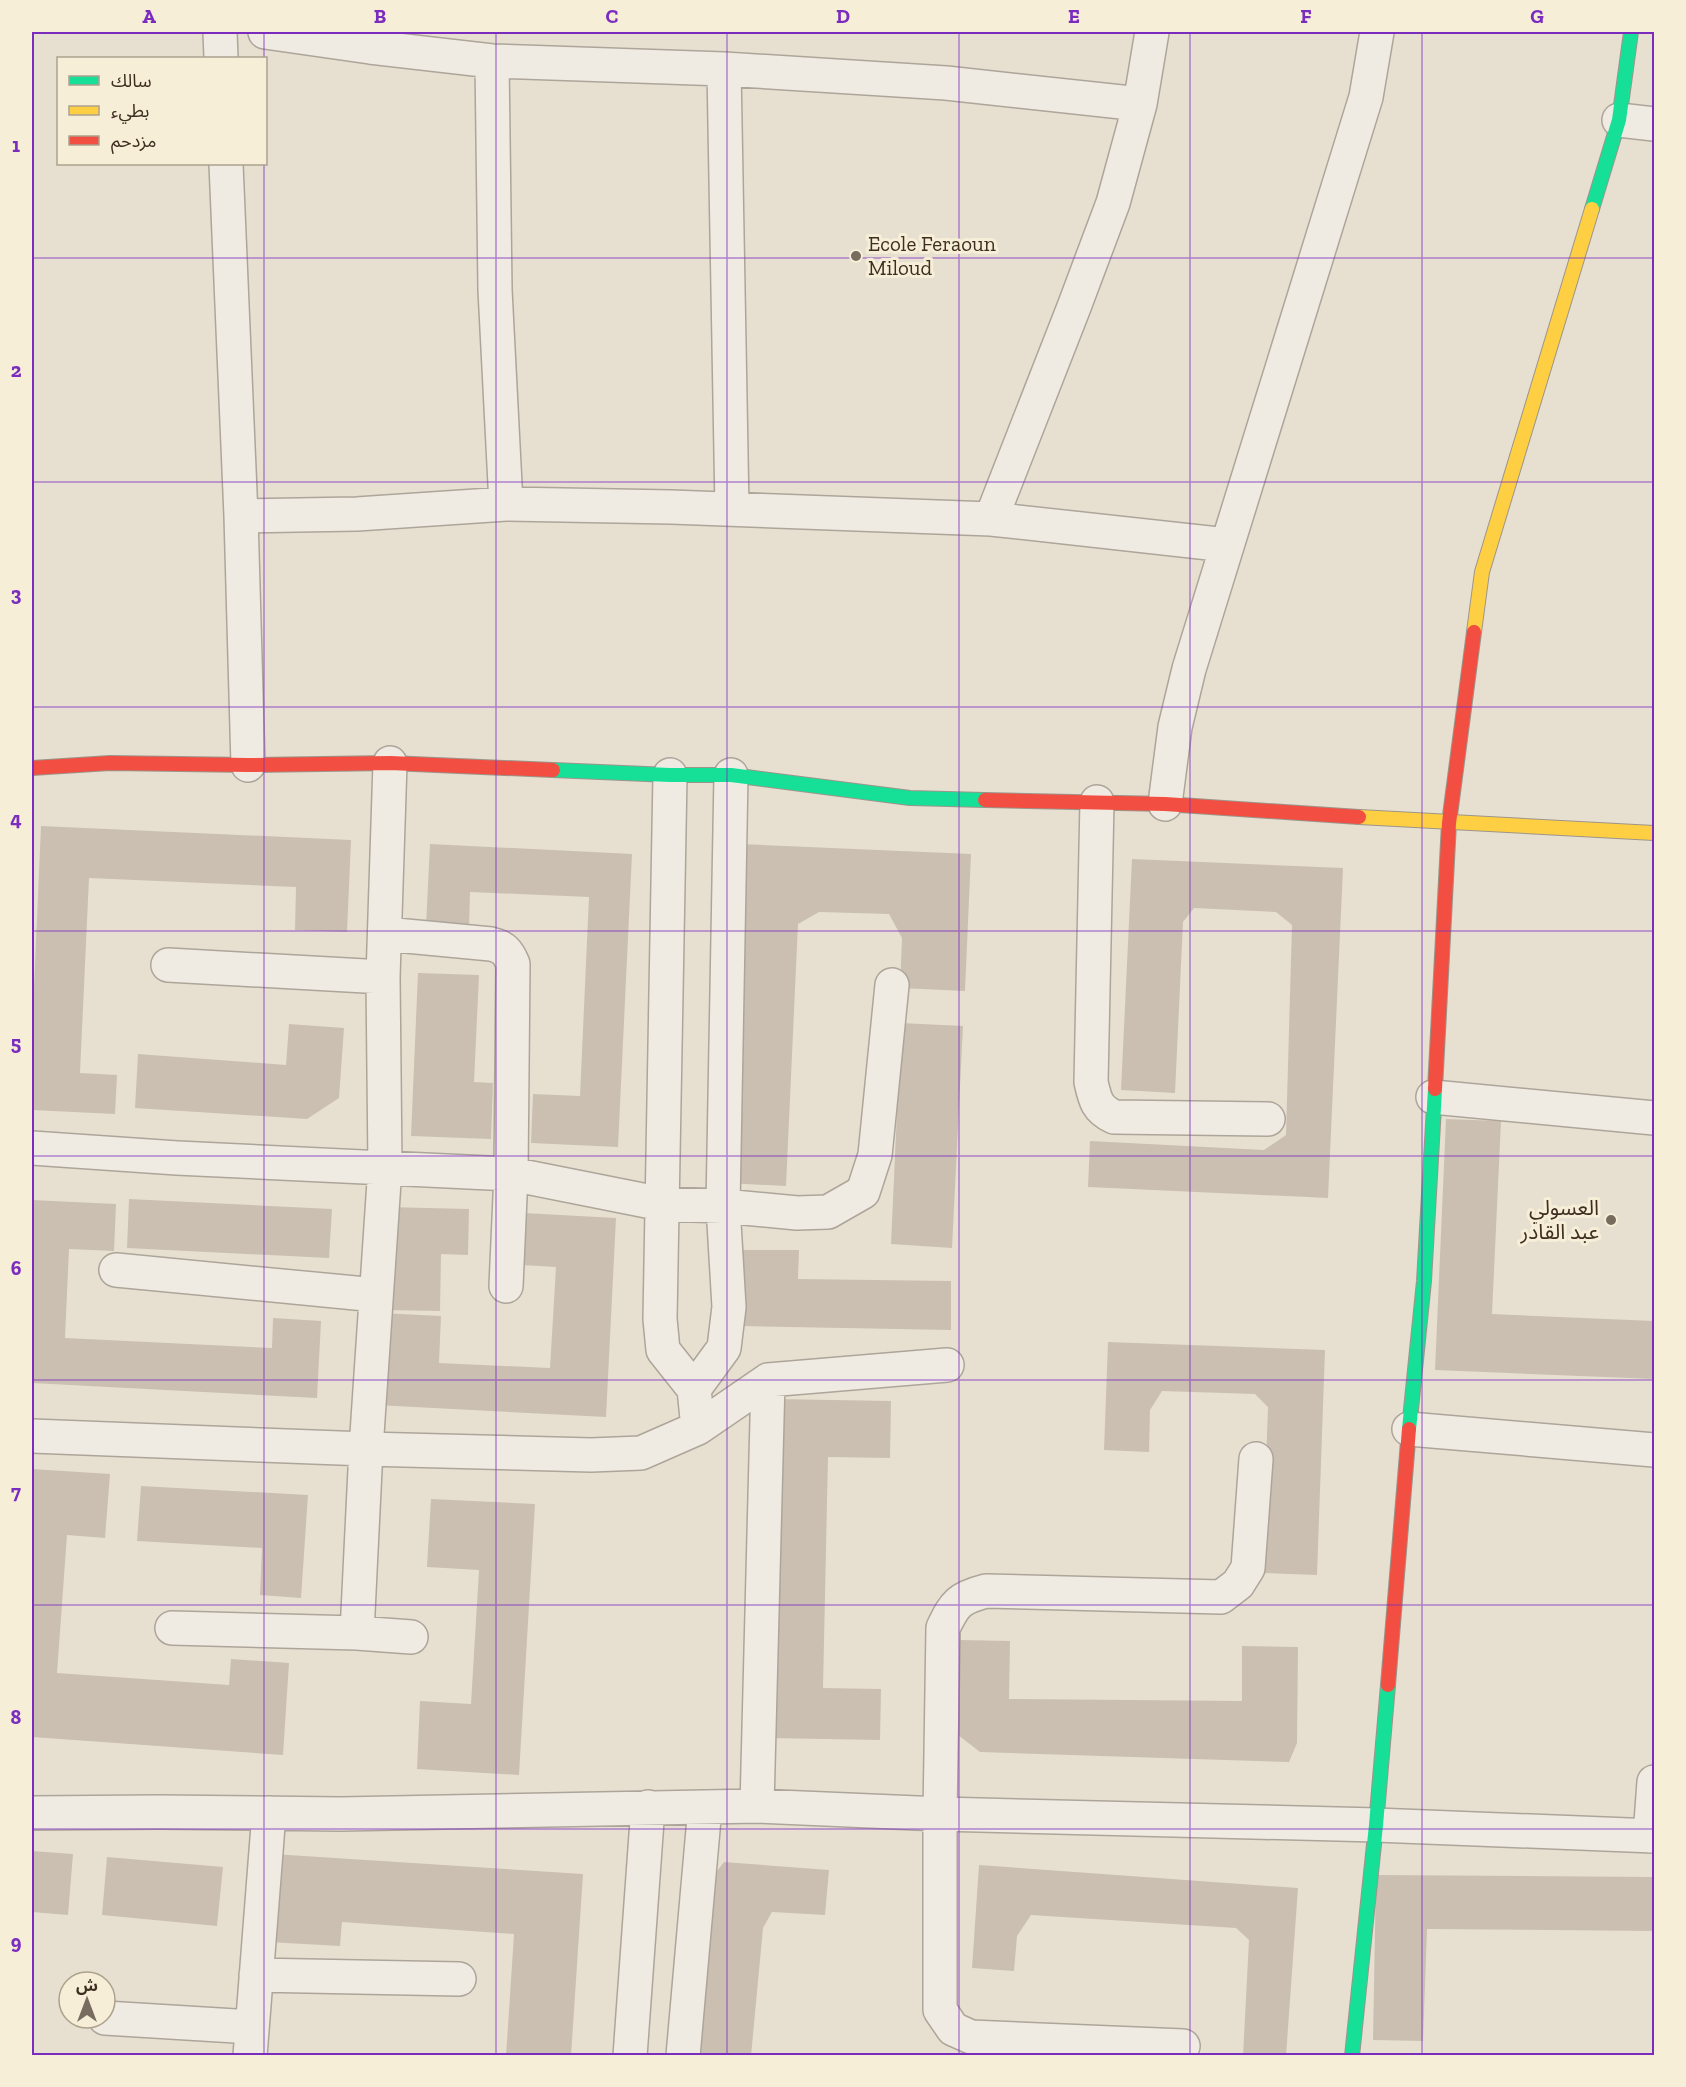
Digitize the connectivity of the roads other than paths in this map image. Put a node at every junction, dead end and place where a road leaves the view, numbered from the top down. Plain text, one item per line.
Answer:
1 (220, 32) edge
2 (265, 32) edge
3 (1152, 32) edge
4 (1377, 32) edge
5 (1631, 32) edge
6 (221, 57) edge
7 (492, 61) junction
8 (724, 69) junction
9 (1140, 104) junction
10 (1619, 120) junction
11 (1654, 124) edge
12 (226, 165) edge
13 (506, 504) junction
14 (732, 509) junction
15 (242, 516) junction
16 (991, 519) junction
17 (1227, 545) junction
18 (390, 763) junction
19 (248, 765) junction
20 (32, 768) edge
21 (670, 775) junction
22 (731, 776) junction
23 (1097, 802) junction
24 (1165, 804) junction
25 (1449, 823) junction
26 (1654, 833) edge
27 (385, 934) junction
28 (168, 965) dead end
29 (383, 977) junction
30 (892, 985) dead end
31 (1433, 1097) junction
32 (1654, 1118) edge
33 (1268, 1119) dead end
34 (32, 1148) edge
35 (385, 1167) junction
36 (511, 1174) junction
37 (662, 1204) junction
38 (723, 1206) junction
39 (116, 1270) dead end
40 (506, 1286) dead end
41 (376, 1295) junction
42 (947, 1365) dead end
43 (768, 1380) junction
44 (694, 1389) junction
45 (698, 1428) junction
46 (1409, 1429) junction
47 (32, 1436) edge
48 (366, 1449) junction
49 (1654, 1450) edge
50 (1256, 1459) dead end
51 (172, 1628) dead end
52 (357, 1633) junction
53 (411, 1636) dead end
54 (1654, 1782) edge
55 (757, 1806) junction
56 (648, 1807) junction
57 (705, 1808) junction
58 (32, 1813) edge
59 (269, 1813) junction
60 (940, 1814) junction
61 (1376, 1825) junction
62 (1652, 1836) edge
63 (256, 1975) junction
64 (459, 1979) dead end
65 (117, 2020) edge
66 (251, 2041) edge
67 (1183, 2046) dead end
68 (630, 2055) edge
69 (683, 2055) edge
70 (1352, 2055) edge

1 - 6 street
2 - 7 street
3 - 9 street
4 - 17 street
5 - 10 street
7 - 8 street
7 - 13 street
8 - 9 street
8 - 14 street
9 - 16 street
10 - 11 street
10 - 25 street
12 - 15 street
13 - 14 street
13 - 15 street
14 - 16 street
15 - 19 street
16 - 17 street
17 - 24 street
18 - 19 street
18 - 21 street
18 - 27 street
19 - 20 street
21 - 22 street
21 - 37 street
22 - 23 street
22 - 38 street
23 - 24 street
23 - 33 street
24 - 25 street
25 - 26 street
25 - 31 street
27 - 29 street
27 - 36 street
28 - 29 street
29 - 35 street
30 - 38 street
31 - 32 street
31 - 46 street
34 - 35 street
35 - 36 street
35 - 41 street
36 - 37 street
36 - 40 street
37 - 38 street
37 - 44 street
38 - 44 street
39 - 41 street
41 - 48 street
42 - 43 street
43 - 45 street
43 - 55 street
44 - 45 street
45 - 48 street
46 - 49 street
46 - 61 street
47 - 48 street
48 - 52 street
50 - 60 street
51 - 52 street
52 - 53 street
54 - 62 street
55 - 57 street
55 - 60 street
56 - 57 street
56 - 59 street
56 - 68 street
57 - 69 street
58 - 59 street
59 - 63 street
60 - 61 street
60 - 67 street
61 - 62 street
61 - 70 street
63 - 64 street
63 - 66 street
65 - 66 street

